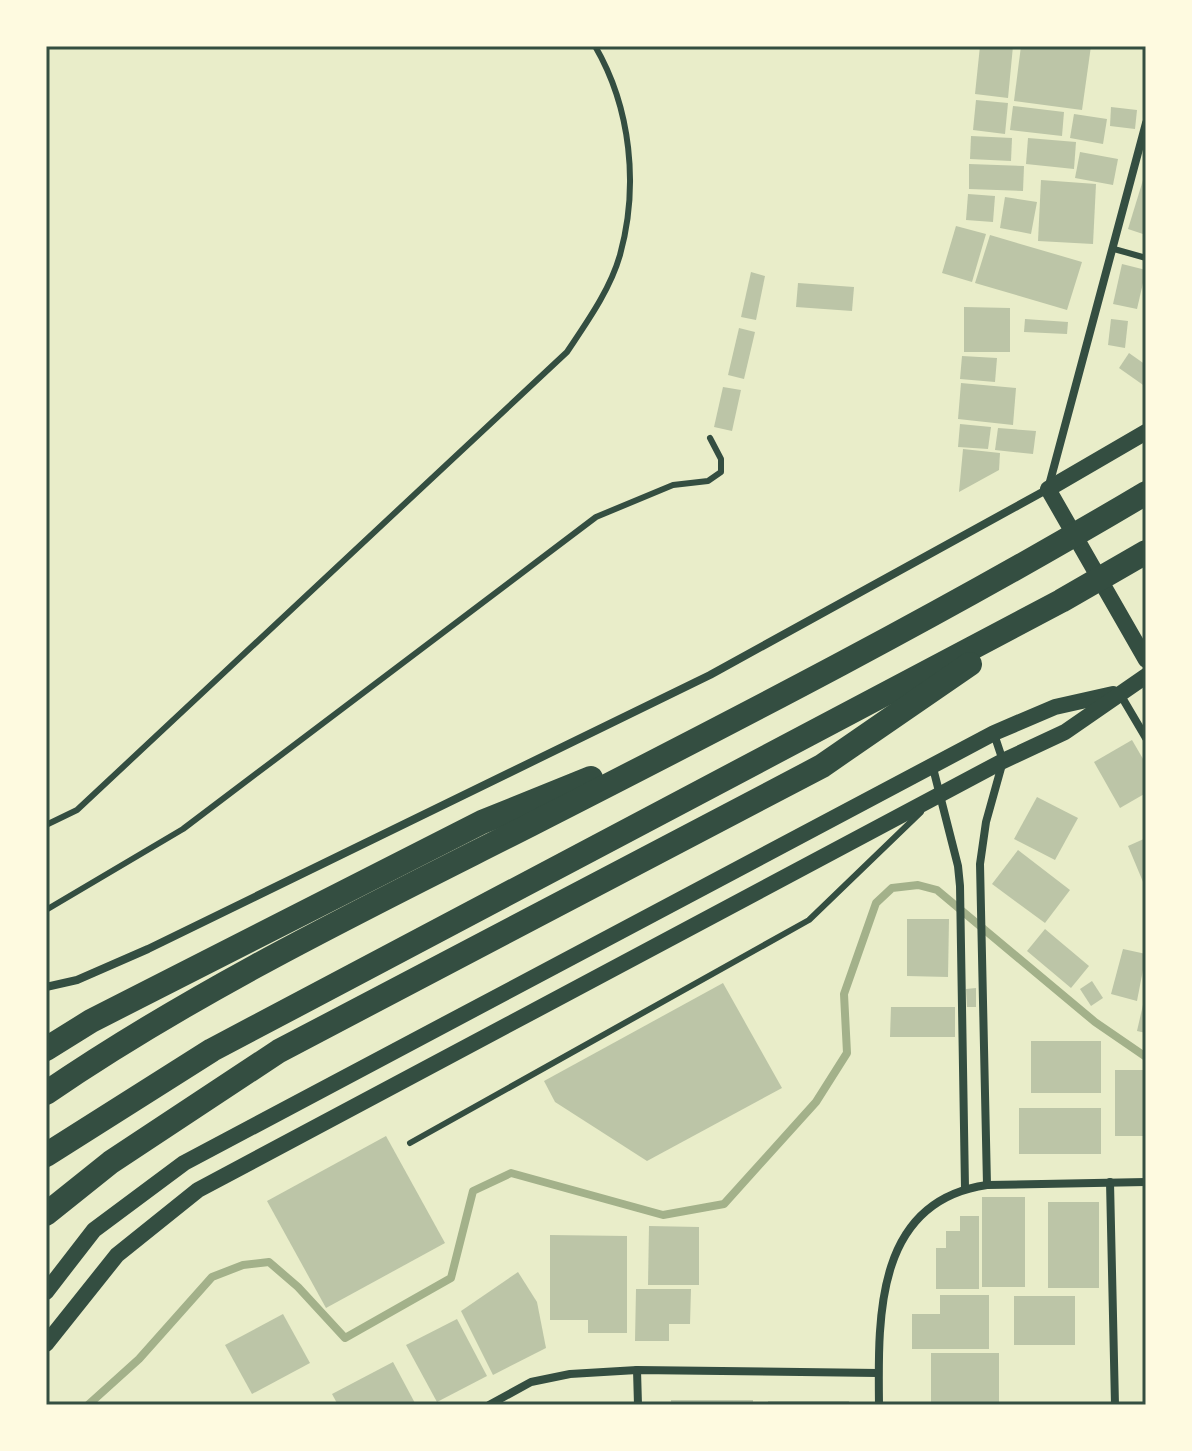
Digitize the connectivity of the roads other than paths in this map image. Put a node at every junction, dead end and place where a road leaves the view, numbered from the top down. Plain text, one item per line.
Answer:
1 (595, 46) edge
2 (1146, 123) edge
3 (1114, 249) junction
4 (1146, 258) edge
5 (1146, 432) edge
6 (710, 438) dead end
7 (1048, 489) junction
8 (1146, 493) edge
9 (1141, 555) edge
10 (1061, 601) junction
11 (1146, 660) edge
12 (1146, 676) edge
13 (1119, 693) junction
14 (731, 722) junction
15 (994, 733) junction
16 (1146, 738) edge
17 (1003, 761) junction
18 (932, 764) junction
19 (939, 795) junction
20 (46, 825) edge
21 (46, 910) edge
22 (46, 987) edge
23 (46, 1049) edge
24 (46, 1093) edge
25 (410, 1143) dead end
26 (46, 1155) edge
27 (1110, 1182) junction
28 (1146, 1182) edge
29 (987, 1185) junction
30 (965, 1188) junction
31 (46, 1214) edge
32 (46, 1292) edge
33 (46, 1344) edge
34 (637, 1370) junction
35 (878, 1373) junction
36 (489, 1405) edge
37 (638, 1405) edge
38 (879, 1405) edge
39 (1115, 1405) edge

1 - 20 lane
2 - 3 street
3 - 4 lane
3 - 7 street
5 - 7 main road
6 - 21 lane
7 - 11 main road
7 - 22 street
8 - 14 highway
9 - 10 highway
10 - 26 highway
10 - 31 highway
12 - 13 main road
13 - 15 main road
13 - 16 street
13 - 17 main road
14 - 23 highway
14 - 24 highway
15 - 17 street
15 - 18 main road
17 - 19 main road
17 - 29 street
18 - 19 street
18 - 32 main road
19 - 25 lane
19 - 30 street
19 - 33 main road
27 - 28 street
27 - 29 street
27 - 39 street
29 - 30 street
30 - 35 street
34 - 35 street
34 - 36 street
34 - 37 street
35 - 38 street

